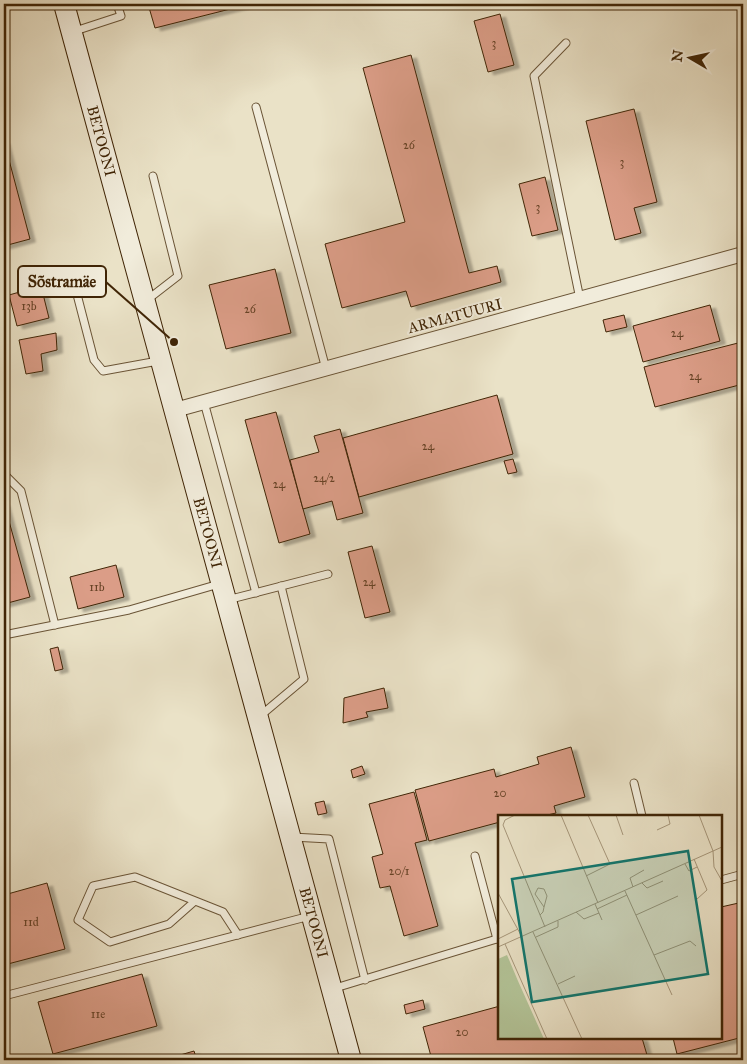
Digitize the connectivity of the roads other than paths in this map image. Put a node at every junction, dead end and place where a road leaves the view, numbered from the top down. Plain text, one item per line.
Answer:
1 (64, 4) edge
2 (117, 4) edge
3 (72, 32) junction
4 (566, 43) dead end
5 (256, 106) dead end
6 (153, 176) dead end
7 (743, 254) edge
8 (74, 279) dead end
9 (580, 299) junction
10 (145, 302) junction
11 (161, 360) junction
12 (326, 369) junction
13 (204, 402) junction
14 (175, 410) junction
15 (4, 474) edge
16 (328, 574) dead end
17 (281, 586) junction
18 (224, 592) junction
19 (256, 592) junction
20 (54, 625) junction
21 (4, 635) edge
22 (258, 717) junction
23 (634, 783) dead end
24 (642, 815) edge
25 (291, 837) junction
26 (475, 856) dead end
27 (743, 874) edge
28 (722, 880) edge
29 (194, 901) junction
30 (313, 916) junction
31 (238, 935) junction
32 (498, 938) edge
33 (365, 980) junction
34 (332, 989) junction
35 (4, 996) edge
36 (351, 1060) edge

1 - 3 street, BETOONI
2 - 3 lane
3 - 10 street, BETOONI
4 - 9 lane
5 - 12 lane
6 - 10 lane
7 - 9 street, ARMATUURI
8 - 11 lane
9 - 12 street, ARMATUURI
10 - 11 street, BETOONI
11 - 14 street, BETOONI
12 - 13 street, ARMATUURI
13 - 14 street, ARMATUURI
13 - 19 lane
14 - 18 street, BETOONI
15 - 20 lane
16 - 17 lane
17 - 19 lane
17 - 22 lane
18 - 19 lane
18 - 20 lane
18 - 22 street, BETOONI
20 - 21 lane
22 - 25 street, BETOONI
23 - 24 lane
25 - 30 street, BETOONI
25 - 33 lane
26 - 32 lane
27 - 28 lane
29 - 29 lane
29 - 31 lane
30 - 31 lane
30 - 34 street, BETOONI
31 - 35 lane
32 - 33 lane
33 - 34 lane
34 - 36 street, BETOONI

